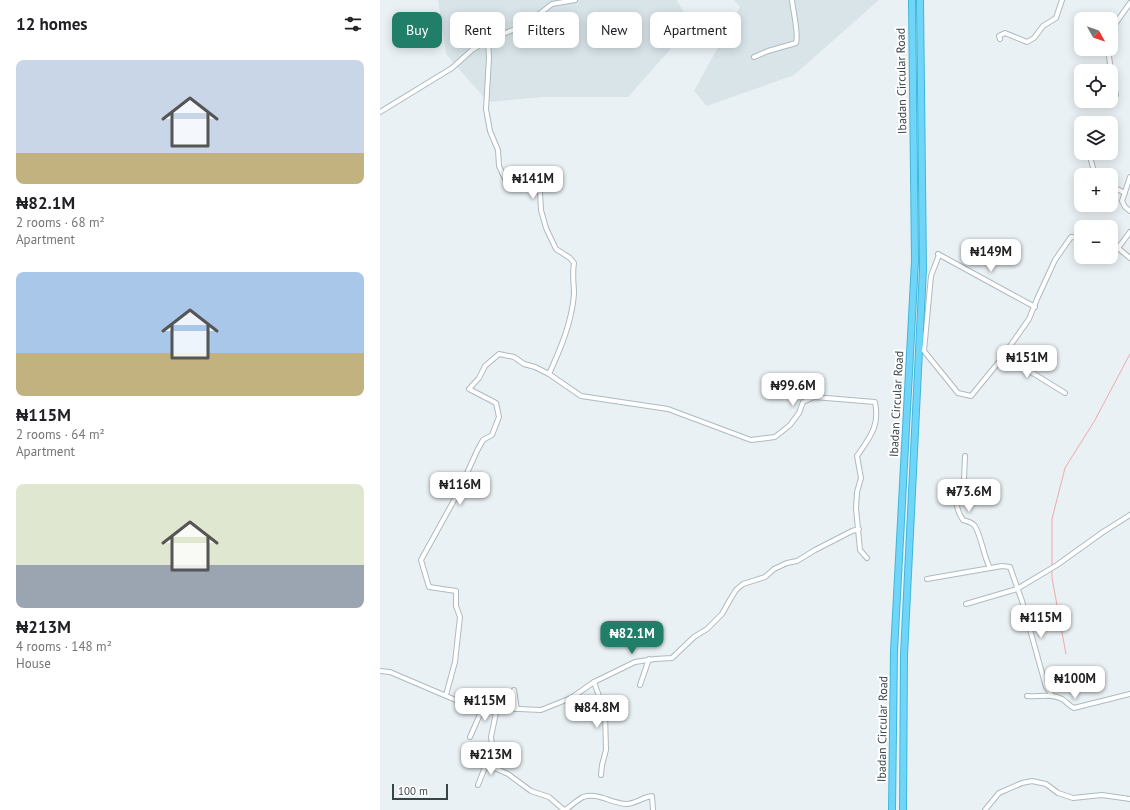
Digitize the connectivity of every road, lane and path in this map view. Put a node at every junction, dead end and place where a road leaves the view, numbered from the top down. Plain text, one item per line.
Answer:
1 (575, 0) edge
2 (792, 0) edge
3 (912, 0) edge
4 (920, 0) edge
5 (1062, 0) edge
6 (551, 2) edge
7 (1129, 7) edge
8 (1118, 21) edge
9 (505, 33) edge
10 (1000, 39) dead end
11 (475, 48) edge
12 (488, 48) edge
13 (754, 57) dead end
14 (380, 112) edge
15 (1130, 177) edge
16 (1118, 190) edge
17 (1125, 193) junction
18 (1130, 211) edge
19 (1130, 232) edge
20 (1074, 237) edge
21 (1118, 248) joint
22 (1130, 258) edge
23 (1035, 306) junction
24 (1007, 350) junction
25 (549, 374) junction
26 (1065, 393) dead end
27 (965, 456) dead end
28 (1130, 515) edge
29 (859, 529) junction
30 (867, 558) dead end
31 (990, 568) junction
32 (927, 579) dead end
33 (1017, 589) junction
34 (966, 604) dead end
35 (649, 660) junction
36 (380, 671) edge
37 (594, 682) junction
38 (640, 685) dead end
39 (514, 690) dead end
40 (1130, 694) edge
41 (446, 695) junction
42 (1052, 695) junction
43 (1027, 696) dead end
44 (483, 701) junction
45 (496, 708) junction
46 (517, 709) junction
47 (470, 737) dead end
48 (485, 767) junction
49 (602, 774) dead end
50 (478, 785) dead end
51 (1130, 799) edge
52 (565, 810) edge
53 (654, 810) edge
54 (892, 810) edge
55 (903, 810) edge
56 (985, 810) edge

1 - 6 street
2 - 13 street
3 - 54 highway, Ibadan Circular Road
4 - 55 highway, Ibadan Circular Road
5 - 10 street
6 - 9 street
7 - 8 street
11 - 14 street
12 - 25 street
15 - 17 street
16 - 17 street
17 - 18 street
19 - 21 street
20 - 23 street
21 - 22 street
23 - 24 street
23 - 24 street
24 - 26 street
25 - 29 street
25 - 41 street
27 - 31 street
28 - 33 street
29 - 30 street
29 - 35 street
31 - 32 street
31 - 33 street
33 - 34 street
33 - 42 street
35 - 37 street
35 - 38 street
36 - 41 street
37 - 46 street
37 - 49 street
39 - 46 street
40 - 42 street
41 - 44 street
42 - 43 street
44 - 45 street
44 - 47 street
45 - 46 street
45 - 48 street
48 - 50 street
48 - 52 street
51 - 56 street
52 - 53 street

